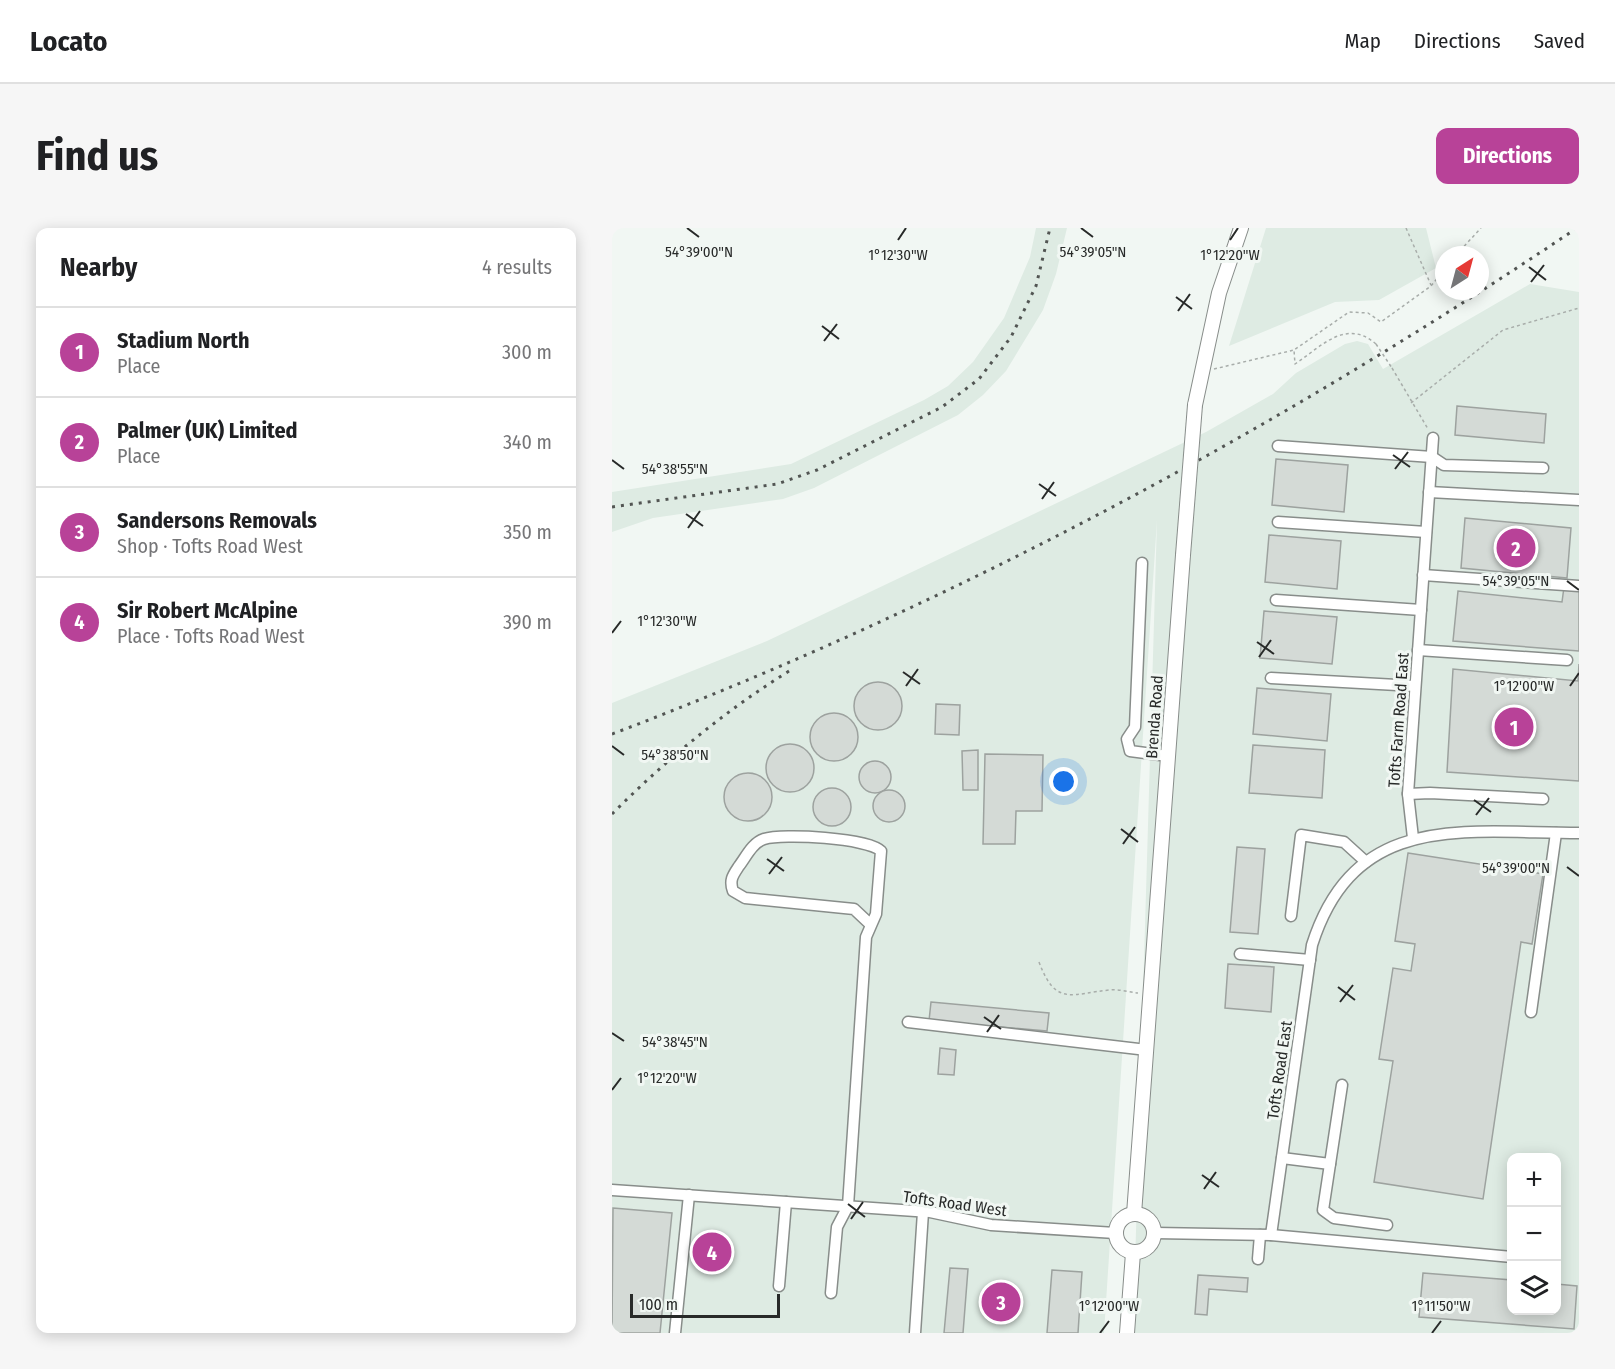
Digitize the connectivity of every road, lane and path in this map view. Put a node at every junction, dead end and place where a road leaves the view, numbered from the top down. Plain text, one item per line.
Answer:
1 (1241, 228) edge
2 (1406, 228) edge
3 (1481, 228) edge
4 (1464, 246) edge
5 (1435, 281) edge
6 (1431, 286) junction
7 (1579, 308) edge
8 (1294, 350) junction
9 (1201, 372) junction
10 (1411, 403) junction
11 (1433, 438) joint
12 (1278, 446) dead end
13 (1432, 457) junction
14 (1543, 468) dead end
15 (1429, 492) junction
16 (1579, 500) edge
17 (1278, 522) dead end
18 (1426, 532) junction
19 (1142, 564) dead end
20 (1423, 575) junction
21 (1579, 586) edge
22 (1275, 600) dead end
23 (1421, 610) junction
24 (1418, 650) junction
25 (1567, 660) dead end
26 (1270, 678) dead end
27 (1415, 686) junction
28 (1168, 756) junction
29 (1408, 794) junction
30 (1543, 799) dead end
31 (1556, 833) junction
32 (1579, 833) edge
33 (1413, 838) junction
34 (1366, 862) junction
35 (1291, 916) dead end
36 (871, 925) junction
37 (1240, 954) dead end
38 (1310, 960) junction
39 (1039, 962) dead end
40 (1150, 995) junction
41 (1531, 1012) dead end
42 (908, 1022) dead end
43 (1147, 1050) junction
44 (1342, 1085) dead end
45 (1282, 1158) junction
46 (1330, 1164) junction
47 (612, 1190) edge
48 (689, 1195) junction
49 (786, 1202) junction
50 (848, 1206) junction
51 (923, 1212) junction
52 (1134, 1214) junction
53 (1387, 1226) dead end
54 (1115, 1233) junction
55 (1155, 1233) junction
56 (1265, 1235) junction
57 (1133, 1253) junction
58 (1507, 1257) edge
59 (1258, 1260) dead end
60 (779, 1286) dead end
61 (831, 1293) dead end
62 (675, 1333) edge
63 (915, 1333) edge
64 (1127, 1333) edge

1 - 9 main road, Brenda Road
2 - 6 path
3 - 4 path
5 - 6 path
6 - 8 path
7 - 10 path
8 - 9 path
8 - 10 path, bridge
9 - 28 main road, Brenda Road, bridge
10 - 11 path
11 - 13 street, Tofts Farm Road East
12 - 13 street
13 - 14 street
13 - 15 street, Tofts Farm Road East
15 - 16 street
15 - 18 street, Tofts Farm Road East
17 - 18 street
18 - 20 street, Tofts Farm Road East
19 - 28 street
20 - 21 street
20 - 23 street, Tofts Farm Road East
22 - 23 street
23 - 24 street, Tofts Farm Road East
24 - 25 street
24 - 27 street, Tofts Farm Road East
26 - 27 street
27 - 29 street, Tofts Farm Road East
28 - 40 main road, Brenda Road
29 - 30 street
29 - 33 street, Tofts Farm Road East
31 - 32 street
31 - 33 street
31 - 41 street
33 - 34 street, Tofts Road East
34 - 35 street
34 - 38 street, Tofts Road East
36 - 36 street
36 - 50 street
37 - 38 street
38 - 45 street, Tofts Road East
39 - 40 path
40 - 43 main road, Brenda Road
42 - 43 street
43 - 52 main road, Brenda Road
44 - 46 street
45 - 46 street
45 - 56 street, Tofts Road East
46 - 53 street
47 - 48 street, Tofts Road West
48 - 49 street, Tofts Road West
48 - 62 street
49 - 50 street, Tofts Road West
49 - 60 street
50 - 51 street, Tofts Road West
50 - 61 street
51 - 54 street, Tofts Road West
51 - 63 street
52 - 54 main road
52 - 55 main road
54 - 57 main road
55 - 56 street
55 - 57 main road
56 - 58 street
56 - 59 street, Tofts Road East
57 - 64 main road

